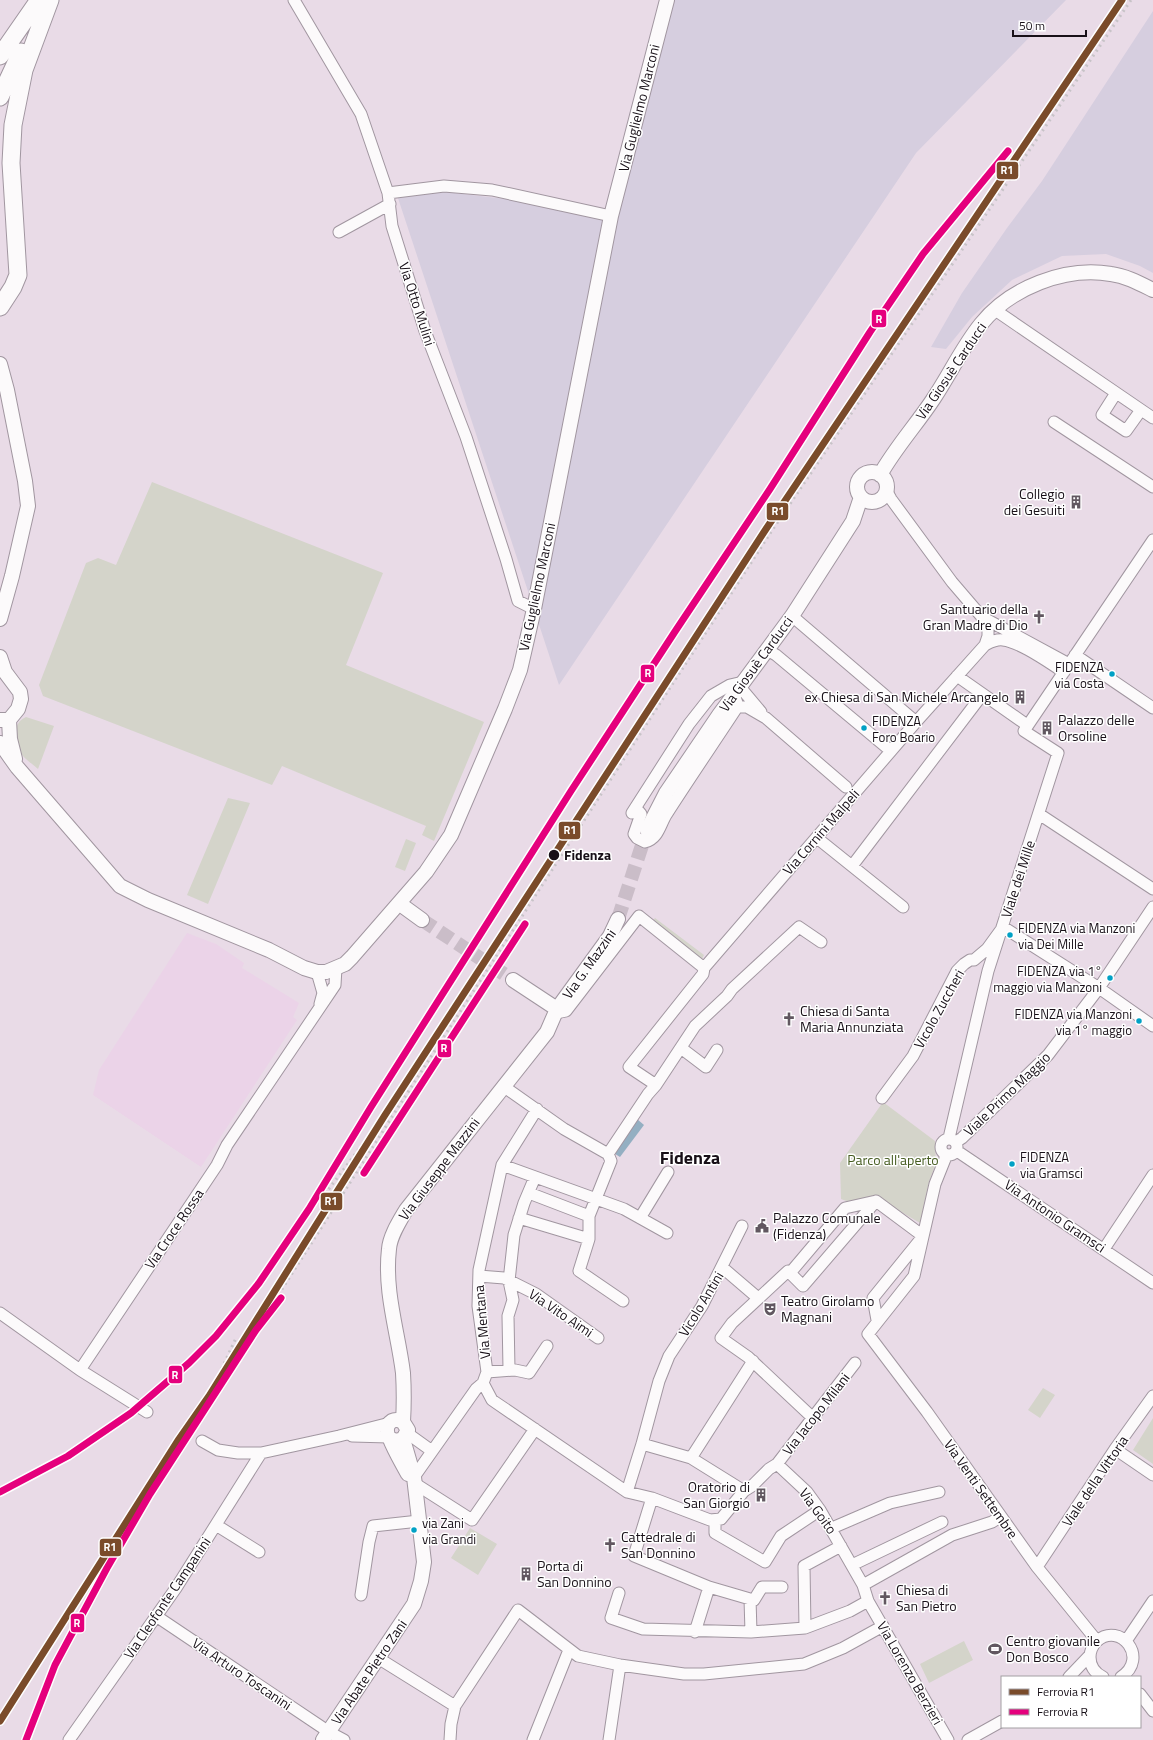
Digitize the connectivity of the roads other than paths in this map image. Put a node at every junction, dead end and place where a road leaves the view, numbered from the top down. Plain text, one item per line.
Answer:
1 (39, 0) edge
2 (46, 0) edge
3 (50, 0) edge
4 (294, 0) edge
5 (667, 0) edge
6 (0, 56) edge
7 (0, 97) edge
8 (389, 198) junction
9 (611, 216) junction
10 (339, 232) dead end
11 (1153, 290) edge
12 (0, 307) edge
13 (995, 310) junction
14 (0, 364) edge
15 (1116, 393) junction
16 (1141, 410) junction
17 (1153, 418) edge
18 (1054, 422) dead end
19 (880, 474) junction
20 (1153, 487) edge
21 (886, 490) junction
22 (861, 497) junction
23 (1153, 540) edge
24 (534, 610) junction
25 (792, 616) junction
26 (982, 617) junction
27 (0, 619) edge
28 (985, 645) junction
29 (767, 650) junction
30 (0, 658) edge
31 (1069, 664) junction
32 (957, 676) junction
33 (6, 679) edge
34 (738, 693) junction
35 (982, 695) junction
36 (1153, 708) edge
37 (766, 718) junction
38 (5, 720) edge
39 (916, 722) junction
40 (1026, 728) junction
41 (0, 743) edge
42 (891, 751) junction
43 (17, 767) junction
44 (846, 788) dead end
45 (1040, 814) junction
46 (647, 830) tunnel mouth
47 (817, 838) junction
48 (852, 866) junction
49 (1153, 889) edge
50 (400, 904) junction
51 (903, 907) dead end
52 (1153, 907) edge
53 (422, 920) tunnel mouth
54 (618, 920) tunnel mouth
55 (1003, 927) junction
56 (821, 942) dead end
57 (974, 960) junction
58 (336, 968) junction
59 (704, 968) junction
60 (988, 971) junction
61 (317, 972) junction
62 (513, 980) tunnel mouth
63 (1099, 988) junction
64 (320, 1005) junction
65 (557, 1011) junction
66 (1153, 1026) edge
67 (680, 1048) junction
68 (717, 1050) dead end
69 (656, 1085) junction
70 (503, 1086) junction
71 (882, 1098) dead end
72 (537, 1109) junction
73 (954, 1144) junction
74 (608, 1154) junction
75 (502, 1165) junction
76 (668, 1172) dead end
77 (1153, 1175) edge
78 (535, 1177) junction
79 (529, 1193) junction
80 (596, 1199) junction
81 (876, 1201) junction
82 (588, 1216) junction
83 (519, 1218) junction
84 (640, 1218) junction
85 (742, 1226) dead end
86 (667, 1233) dead end
87 (923, 1236) junction
88 (590, 1239) junction
89 (1104, 1249) junction
90 (722, 1268) junction
91 (789, 1272) junction
92 (479, 1276) junction
93 (509, 1281) junction
94 (1153, 1283) edge
95 (758, 1298) junction
96 (623, 1301) dead end
97 (0, 1313) edge
98 (877, 1320) junction
99 (598, 1338) dead end
100 (547, 1346) dead end
101 (752, 1361) junction
102 (855, 1363) dead end
103 (509, 1369) junction
104 (80, 1370) junction
105 (487, 1372) junction
106 (483, 1383) junction
107 (1153, 1396) edge
108 (147, 1412) dead end
109 (814, 1418) junction
110 (535, 1429) junction
111 (396, 1431) junction
112 (202, 1441) dead end
113 (642, 1444) junction
114 (1115, 1449) junction
115 (432, 1451) junction
116 (261, 1453) junction
117 (692, 1458) junction
118 (777, 1464) junction
119 (1153, 1475) edge
120 (414, 1480) junction
121 (744, 1491) junction
122 (627, 1492) junction
123 (939, 1492) dead end
124 (652, 1498) junction
125 (820, 1510) junction
126 (1000, 1517) junction
127 (715, 1520) junction
128 (419, 1521) junction
129 (216, 1525) junction
130 (832, 1528) junction
131 (952, 1535) junction
132 (841, 1546) junction
133 (259, 1552) dead end
134 (852, 1565) junction
135 (1037, 1567) junction
136 (863, 1585) junction
137 (709, 1587) junction
138 (782, 1587) dead end
139 (619, 1593) dead end
140 (361, 1595) dead end
141 (750, 1599) junction
142 (868, 1601) junction
143 (1153, 1601) edge
144 (156, 1616) junction
145 (883, 1626) junction
146 (805, 1628) junction
147 (695, 1632) junction
148 (752, 1632) junction
149 (1097, 1641) junction
150 (1126, 1641) junction
151 (569, 1650) junction
152 (1090, 1655) junction
153 (378, 1658) junction
154 (620, 1665) junction
155 (1070, 1676) edge
156 (1098, 1676) edge
157 (1125, 1676) edge
158 (1141, 1695) edge
159 (455, 1706) junction
160 (1153, 1711) edge
161 (1001, 1722) edge
162 (326, 1736) edge
163 (69, 1740) edge
164 (344, 1740) edge
165 (450, 1740) edge
166 (533, 1740) edge
167 (609, 1740) edge
168 (948, 1740) edge
169 (968, 1740) edge

1 - 6 main road
2 - 7 main road
3 - 12 main road
4 - 8 street, Via Otto Mulini
5 - 9 street, Via Guglielmo Marconi
8 - 9 street
8 - 10 street
8 - 24 street, Via Otto Mulini
9 - 24 street, Via Guglielmo Marconi
11 - 13 street, Via Giosuè Carducci
13 - 15 street
13 - 19 street, Via Giosuè Carducci
14 - 27 street
15 - 16 street
15 - 16 street
16 - 17 street
18 - 20 street
19 - 21 street
19 - 22 street
21 - 22 street
21 - 26 street
22 - 25 street, Via Giosuè Carducci
23 - 31 street
24 - 50 street, Via Guglielmo Marconi
25 - 29 street, Via Giosuè Carducci
25 - 39 street
26 - 28 street
26 - 31 street
28 - 31 street
28 - 32 street, Via Cornini Malpeli
29 - 34 street, Via Giosuè Carducci
29 - 42 street
30 - 33 street
31 - 36 street
31 - 40 street
32 - 35 street
32 - 39 street, Via Cornini Malpeli
33 - 38 street
34 - 34 street
34 - 37 street
34 - 37 street
34 - 46 street, Via Giosuè Carducci
35 - 40 street
35 - 48 street
37 - 44 street
38 - 43 street
39 - 42 street, Via Cornini Malpeli
40 - 45 street, Viale dei Mille
41 - 43 street
42 - 47 street, Via Cornini Malpeli
43 - 61 street
45 - 49 street
45 - 55 street, Viale dei Mille
47 - 48 street
47 - 59 street, Via Cornini Malpeli
48 - 51 street
50 - 53 street
50 - 58 street, Via Guglielmo Marconi
52 - 63 street, Viale Primo Maggio
54 - 65 street, Via G. Mazzini
55 - 57 street, Vicolo Zuccheri
55 - 60 street, Viale dei Mille
55 - 63 street
56 - 67 street
57 - 60 street
57 - 71 street, Vicolo Zuccheri
58 - 61 street
58 - 64 street, Via Croce Rossa
59 - 65 street
59 - 69 street, Via Cornini Malpeli
60 - 73 street, Viale dei Mille
61 - 64 street
62 - 65 street, Via G. Mazzini
63 - 66 street
63 - 73 street, Viale Primo Maggio
64 - 104 street, Via Croce Rossa
65 - 70 street, Via Giuseppe Mazzini
67 - 68 street
67 - 69 street
69 - 74 street
70 - 72 street
70 - 111 street, Via Giuseppe Mazzini
72 - 74 street
72 - 75 street, Via Mentana
73 - 87 street, Viale dei Mille
73 - 89 street, Via Antonio Gramsci
74 - 80 street
75 - 78 street
75 - 92 street, Via Mentana
76 - 84 street
77 - 89 street
78 - 79 street
78 - 80 street
79 - 82 street
79 - 83 street
80 - 82 street
80 - 84 street
81 - 87 street
81 - 91 street
81 - 91 street
82 - 88 street
83 - 88 street
83 - 93 street
84 - 86 street
85 - 90 street, Vicolo Antini
87 - 98 street
87 - 98 street
88 - 96 street
89 - 94 street, Via Antonio Gramsci
90 - 95 street
90 - 113 street, Vicolo Antini
91 - 95 street
92 - 93 street, Via Vito Aimi
92 - 105 street, Via Mentana
93 - 99 street, Via Vito Aimi
93 - 103 street
95 - 101 street
97 - 104 street
98 - 126 street, Via Venti Settembre
100 - 103 street
101 - 109 street
101 - 117 street
102 - 109 street, Via Jacopo Milani
103 - 105 street
104 - 108 street
105 - 106 street, Via Mentana
106 - 110 street
106 - 115 street, Via Mentana
107 - 114 street, Viale della Vittoria
109 - 118 street, Via Jacopo Milani
110 - 120 street
110 - 122 street
111 - 115 street
111 - 116 street
111 - 120 street
112 - 116 street
113 - 117 street
113 - 122 street, Vicolo Antini
114 - 119 street
114 - 135 street, Viale della Vittoria
115 - 120 street, Via Mentana
116 - 129 street, Via Cleofonte Campanini
117 - 121 street
118 - 121 street, Via Jacopo Milani
118 - 125 street, Via Goito
120 - 128 street
121 - 127 street, Via Jacopo Milani
122 - 124 street
123 - 130 street
124 - 127 street
124 - 137 street
125 - 127 street
125 - 130 street, Via Goito
126 - 131 street
126 - 135 street, Via Venti Settembre
128 - 140 street
128 - 153 street, Via Abate Pietro Zani
129 - 133 street
129 - 144 street, Via Cleofonte Campanini
130 - 132 street, Via Goito
131 - 134 street
131 - 136 street
132 - 134 street, Via Goito
132 - 146 street
134 - 136 street, Via Lorenzo Berzieri
135 - 149 street, Via Venti Settembre
136 - 142 street, Via Lorenzo Berzieri
137 - 141 street
137 - 147 street
138 - 141 street
139 - 147 street
141 - 148 street
142 - 145 street, Via Lorenzo Berzieri
142 - 146 street
143 - 150 street
144 - 162 street, Via Arturo Toscanini
144 - 163 street, Via Cleofonte Campanini
145 - 154 street
145 - 168 street, Via Lorenzo Berzieri
146 - 148 street
147 - 148 street
149 - 150 street
149 - 152 street
150 - 157 street
151 - 154 street
151 - 159 street
151 - 166 street
152 - 155 street
152 - 156 street
153 - 159 street
153 - 162 street, Via Abate Pietro Zani
154 - 167 street
158 - 160 street
159 - 165 street
161 - 169 street
162 - 164 street, Via Arturo Toscanini

